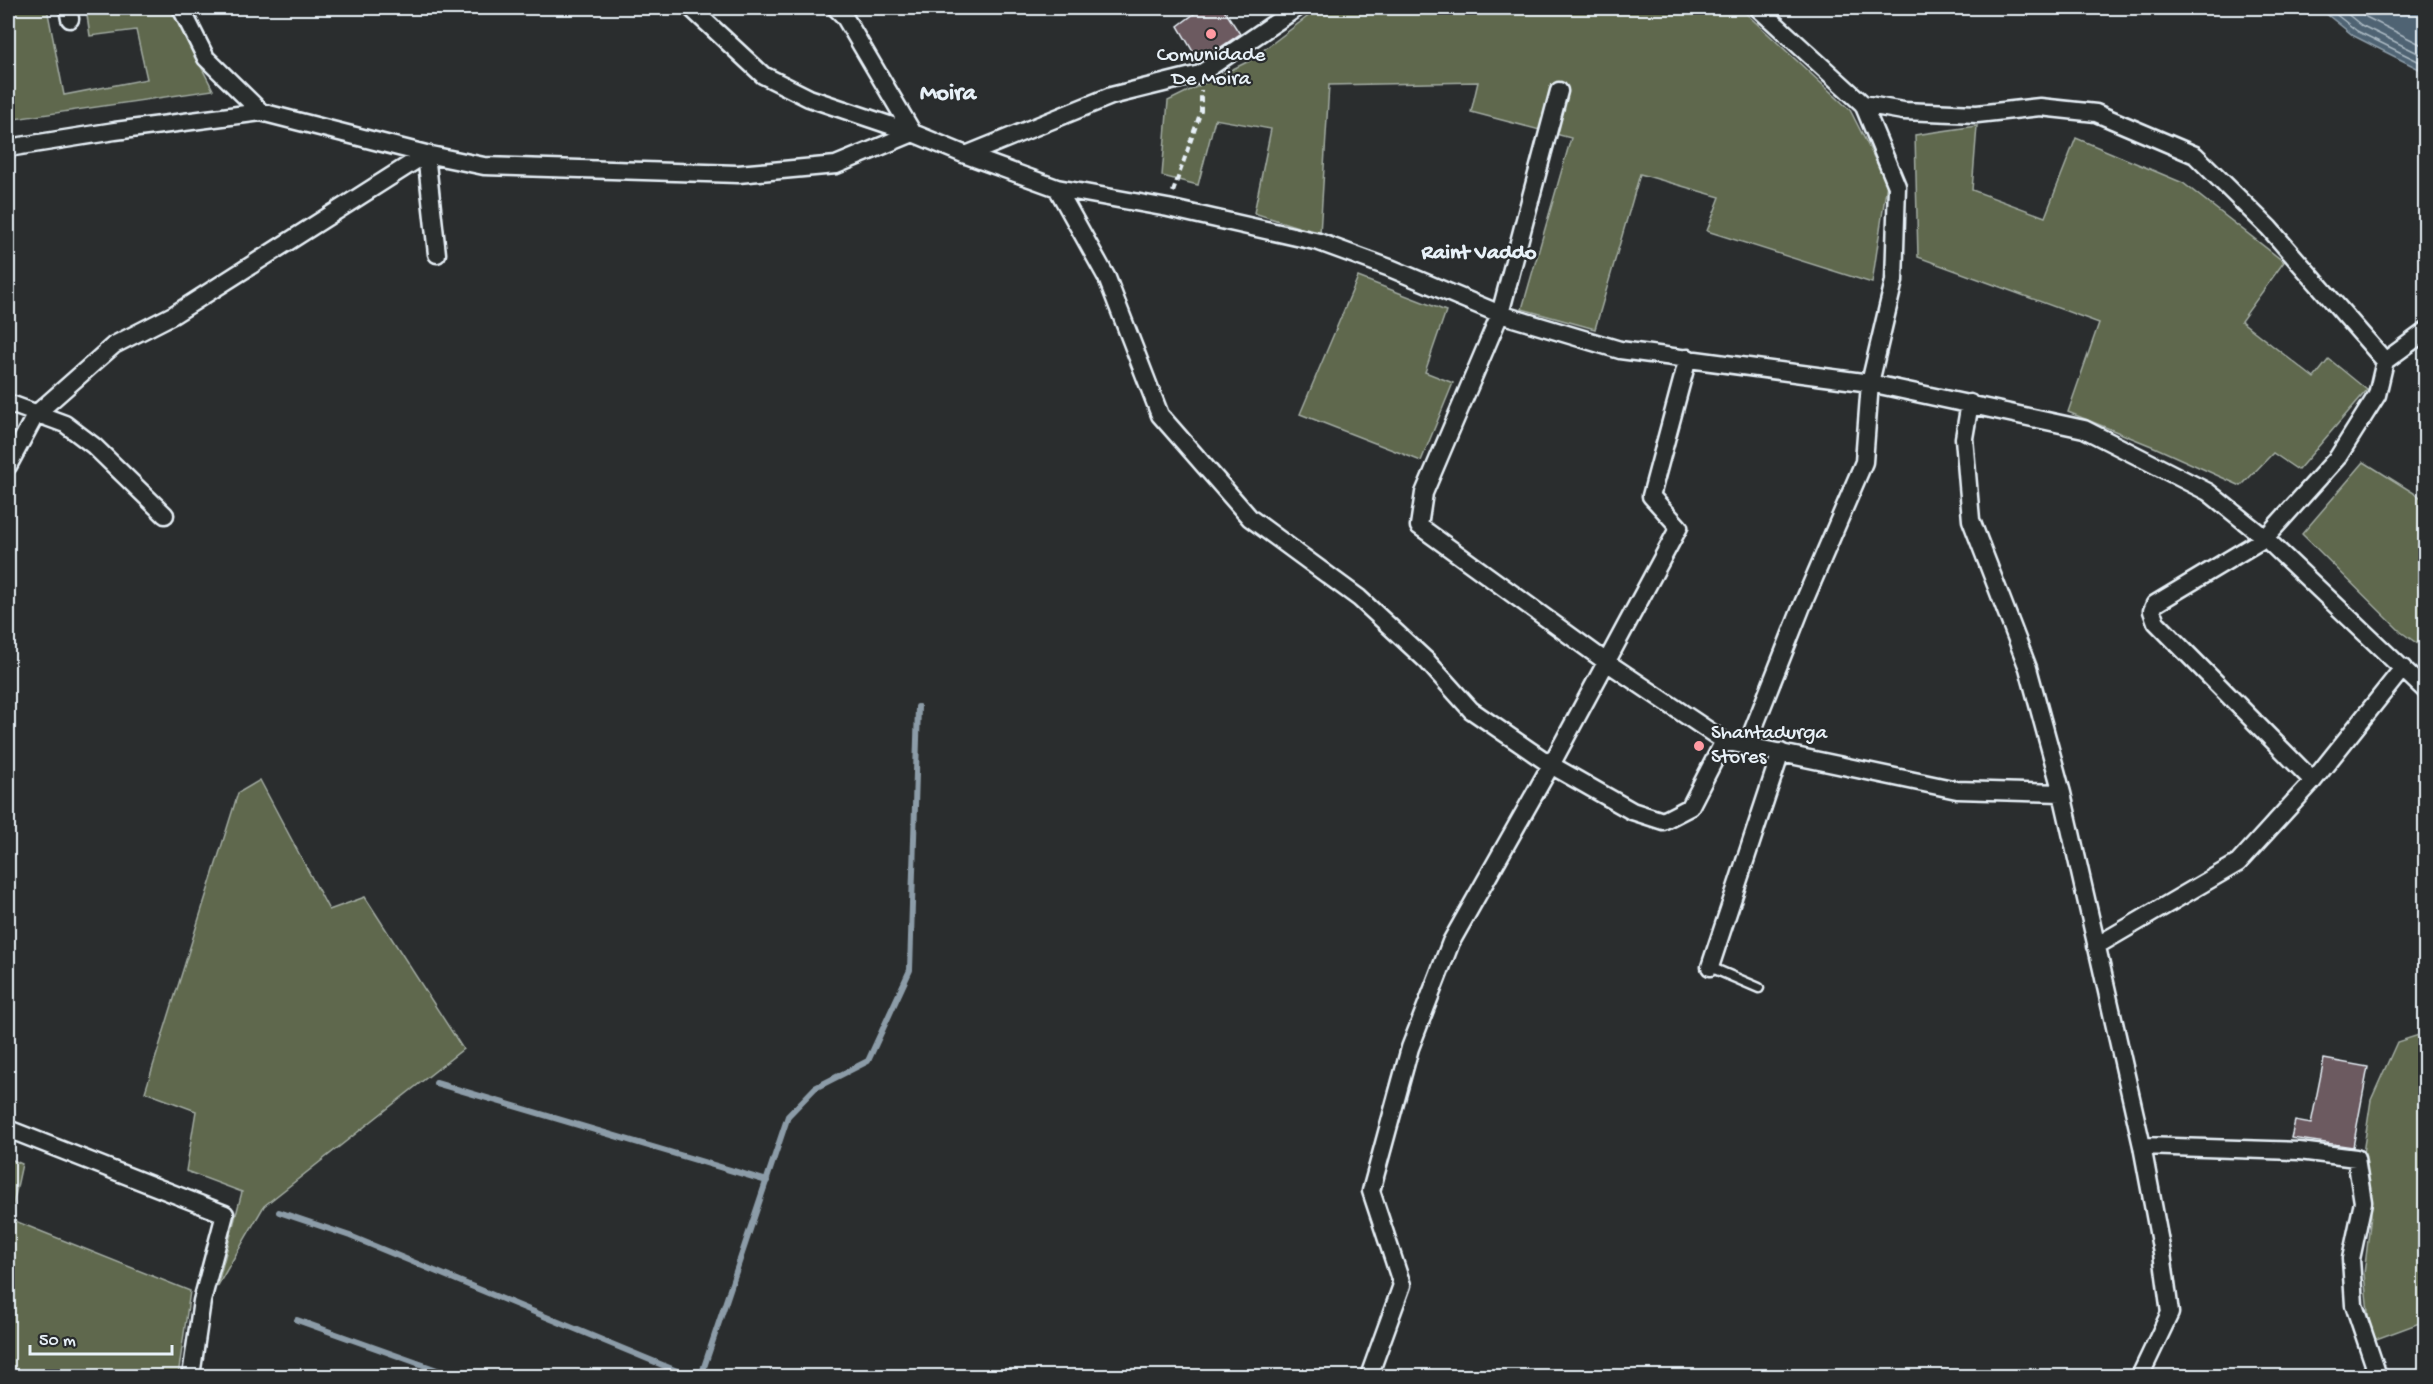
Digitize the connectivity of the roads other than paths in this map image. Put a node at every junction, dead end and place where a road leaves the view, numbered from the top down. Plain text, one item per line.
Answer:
1 (181, 8) edge
2 (691, 8) edge
3 (836, 8) edge
4 (1297, 8) edge
5 (1758, 8) edge
6 (1559, 91) dead end
7 (1863, 104) junction
8 (261, 112) junction
9 (913, 133) junction
10 (8, 148) edge
11 (426, 154) junction
12 (966, 155) junction
13 (1058, 188) junction
14 (437, 254) dead end
15 (1500, 314) junction
16 (2426, 331) edge
17 (1688, 358) junction
18 (2385, 361) junction
19 (1870, 383) junction
20 (8, 403) edge
21 (1970, 403) junction
22 (36, 414) junction
23 (8, 466) edge
24 (165, 514) dead end
25 (2265, 538) junction
26 (1605, 661) junction
27 (2403, 668) junction
28 (2426, 691) edge
29 (1724, 741) junction
30 (1747, 745) junction
31 (1781, 752) junction
32 (1551, 765) junction
33 (2313, 781) junction
34 (2062, 793) junction
35 (2096, 946) junction
36 (1710, 967) joint
37 (1759, 988) dead end
38 (8, 1129) edge
39 (2142, 1146) junction
40 (191, 1377) edge
41 (1369, 1377) edge
42 (2140, 1377) edge
43 (2378, 1377) edge

1 - 8 street
2 - 9 street
3 - 9 street
4 - 12 street
5 - 7 street
6 - 15 street
7 - 18 street
7 - 19 street
8 - 10 street
8 - 11 street
9 - 11 street
9 - 12 street
11 - 14 street
11 - 22 street
12 - 13 street
13 - 15 street
13 - 32 street
15 - 17 street
15 - 26 street
16 - 18 street
17 - 19 street
17 - 26 street
18 - 25 street
19 - 21 street
19 - 30 street
20 - 22 street
21 - 25 street
21 - 34 street
22 - 23 street
22 - 24 street
25 - 27 street
25 - 33 street
26 - 29 street
26 - 32 street
27 - 28 street
27 - 33 street
29 - 30 street
29 - 32 street
30 - 31 street
31 - 34 street
31 - 36 street
32 - 41 street
33 - 35 street
34 - 35 street
35 - 39 street
36 - 37 lane
38 - 40 street
39 - 42 street
39 - 43 street

